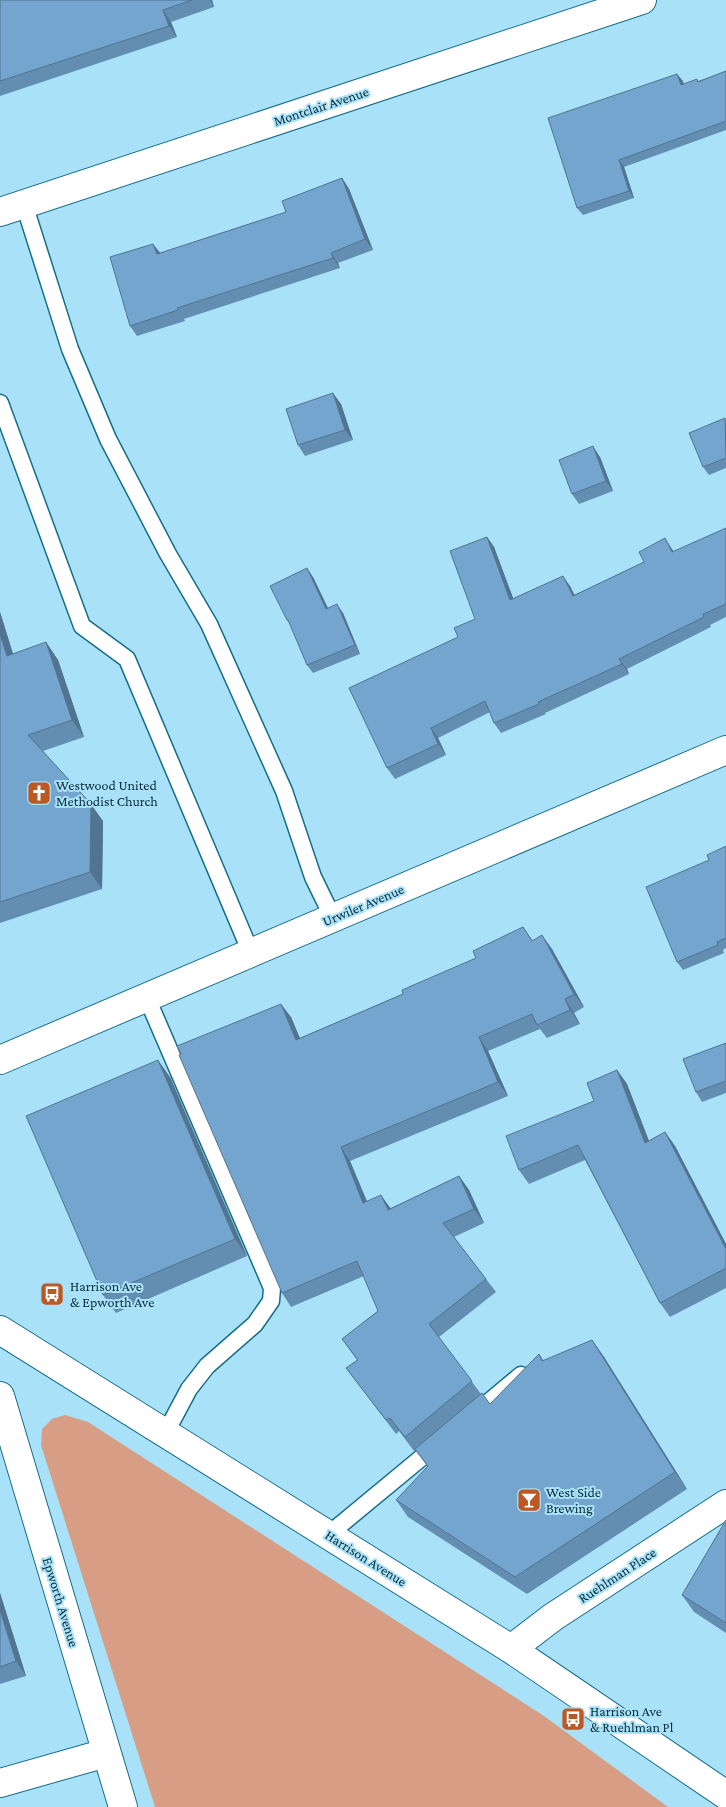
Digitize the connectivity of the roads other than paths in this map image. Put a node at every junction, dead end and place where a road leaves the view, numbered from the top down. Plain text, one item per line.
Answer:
1 (642, 0) edge
2 (12, 208) edge
3 (0, 403) edge
4 (726, 750) edge
5 (334, 918) junction
6 (251, 953) junction
7 (147, 998) junction
8 (0, 1060) edge
9 (0, 1330) edge
10 (530, 1368) edge
11 (0, 1396) edge
12 (166, 1434) junction
13 (726, 1504) edge
14 (328, 1535) junction
15 (511, 1650) junction
16 (106, 1753) junction
17 (0, 1783) edge
18 (726, 1795) edge
19 (123, 1807) edge

1 - 2 street, Montclair Avenue
2 - 5 lane
3 - 6 lane
4 - 5 street, Urwiler Avenue
5 - 6 street, Urwiler Avenue
6 - 7 street, Urwiler Avenue
7 - 8 street, Urwiler Avenue
7 - 12 lane
9 - 12 street, Harrison Avenue
10 - 14 lane
11 - 16 street, Epworth Avenue
12 - 14 street, Harrison Avenue
13 - 15 street, Ruehlman Place
14 - 15 street, Harrison Avenue
15 - 18 street, Harrison Avenue
16 - 17 street
16 - 19 street, Epworth Avenue

